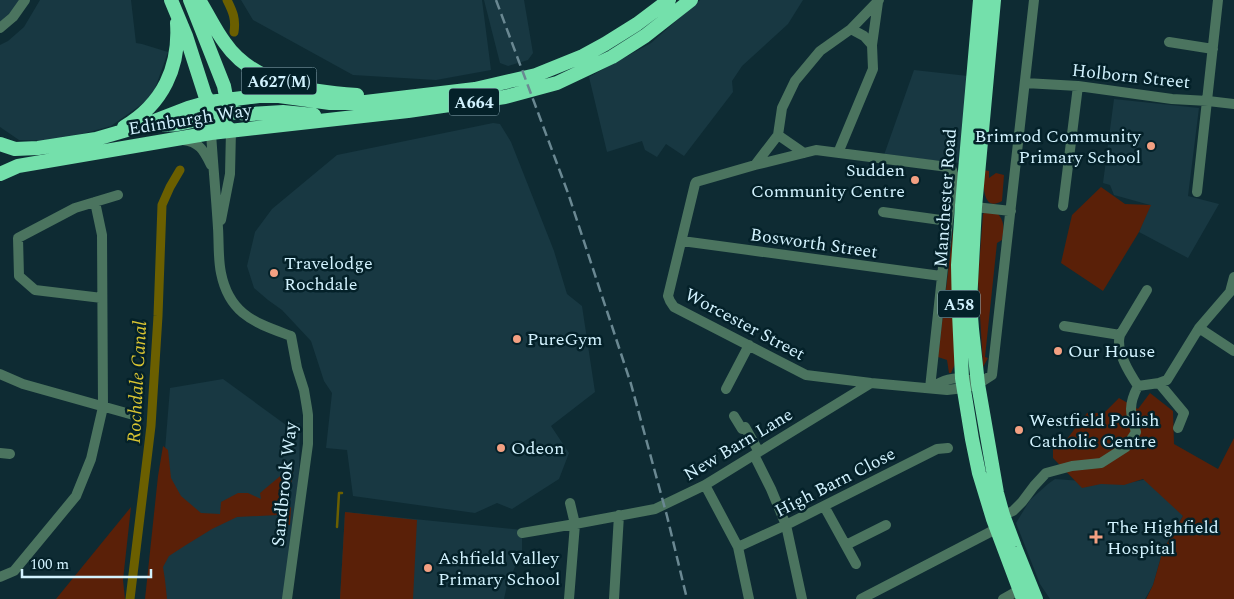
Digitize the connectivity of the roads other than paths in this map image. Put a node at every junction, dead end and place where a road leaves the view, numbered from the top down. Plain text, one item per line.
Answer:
1 (25, 0) edge
2 (190, 0) edge
3 (199, 0) edge
4 (669, 0) edge
5 (691, 0) edge
6 (980, 0) edge
7 (994, 0) edge
8 (1034, 0) edge
9 (1218, 0) edge
10 (879, 1) edge
11 (174, 6) edge
12 (0, 28) edge
13 (851, 30) junction
14 (1169, 42) dead end
15 (872, 45) junction
16 (1213, 49) junction
17 (1025, 83) junction
18 (1078, 86) junction
19 (395, 99) junction
20 (1208, 101) junction
21 (209, 102) junction
22 (1234, 104) edge
23 (228, 106) junction
24 (346, 118) junction
25 (144, 125) junction
26 (210, 126) junction
27 (231, 130) junction
28 (778, 135) junction
29 (96, 139) junction
30 (173, 139) junction
31 (0, 144) edge
32 (804, 153) junction
33 (838, 153) junction
34 (755, 165) junction
35 (214, 171) junction
36 (0, 174) edge
37 (1198, 192) dead end
38 (118, 195) dead end
39 (95, 202) junction
40 (1063, 206) dead end
41 (975, 207) junction
42 (1011, 211) junction
43 (883, 212) dead end
44 (948, 221) junction
45 (218, 231) junction
46 (682, 241) junction
47 (942, 276) junction
48 (1234, 277) edge
49 (1147, 290) dead end
50 (102, 298) junction
51 (1064, 326) dead end
52 (1199, 328) junction
53 (1120, 335) junction
54 (749, 345) junction
55 (1234, 351) edge
56 (0, 374) edge
57 (871, 383) junction
58 (963, 383) junction
59 (978, 384) junction
60 (1159, 384) junction
61 (1138, 386) junction
62 (930, 388) junction
63 (726, 389) dead end
64 (103, 407) junction
65 (137, 416) dead end
66 (734, 416) dead end
67 (1178, 428) dead end
68 (948, 448) dead end
69 (757, 454) junction
70 (704, 485) junction
71 (570, 503) dead end
72 (824, 506) junction
73 (619, 516) junction
74 (997, 521) junction
75 (575, 524) junction
76 (786, 525) junction
77 (886, 525) dead end
78 (522, 533) dead end
79 (846, 545) junction
80 (738, 547) junction
81 (856, 564) dead end
82 (0, 577) edge
83 (1021, 595) edge
84 (287, 599) edge
85 (569, 599) edge
86 (614, 599) edge
87 (749, 599) edge
88 (802, 599) edge
89 (860, 599) edge
90 (1003, 599) edge
91 (1036, 599) edge

1 - 12 street
2 - 23 highway, A627(M)
3 - 19 highway, A627(M)
4 - 19 highway, Edinburgh Way / A664
5 - 24 highway, Edinburgh Way / A664
6 - 58 highway, Manchester Road / A58
7 - 41 highway, Manchester Road / A58
8 - 17 street
9 - 16 street
10 - 13 street
10 - 15 street
11 - 21 highway
11 - 29 highway
13 - 15 street
13 - 28 street
14 - 16 street
15 - 33 street
16 - 20 street
17 - 18 street, Holborn Street
17 - 42 street
18 - 20 street, Holborn Street
18 - 40 street
19 - 23 highway, Edinburgh Way / A664
20 - 22 street, Holborn Street
20 - 37 street
21 - 23 highway, Edinburgh Way / A664
21 - 25 highway, Edinburgh Way / A664
21 - 26 highway
23 - 24 highway
23 - 27 highway
24 - 27 highway, Edinburgh Way / A664
25 - 26 highway, A664
25 - 29 highway, Edinburgh Way / A664
26 - 27 highway, Edinburgh Way / A664
26 - 30 highway, Edinburgh Way / A664
26 - 35 street, Sandbrook Way
27 - 45 street
28 - 32 street
28 - 34 street
29 - 31 highway, Edinburgh Way / A664
30 - 35 street, Sandbrook Way
30 - 36 highway, Edinburgh Way / A664
32 - 33 street
32 - 34 street
33 - 44 street
34 - 46 street
35 - 45 street, Sandbrook Way
38 - 39 street
39 - 50 street
39 - 50 street
41 - 42 street
41 - 59 highway, Manchester Road / A58
42 - 59 street
43 - 44 street
44 - 47 street
45 - 84 street, Sandbrook Way
46 - 47 street, Bosworth Street
46 - 54 street, Worcester Street
47 - 62 street
48 - 52 street
49 - 53 street
50 - 64 street
51 - 53 street
52 - 55 street
52 - 60 street
53 - 61 street
54 - 57 street, Worcester Street
54 - 63 street
56 - 64 street
57 - 62 street
57 - 69 street, New Barn Lane
58 - 59 street
58 - 62 street
58 - 74 highway, Manchester Road / A58
59 - 74 highway, Manchester Road / A58
60 - 61 street
60 - 67 street
61 - 74 street
64 - 65 street
64 - 82 street
66 - 69 street
68 - 72 street, High Barn Close
69 - 70 street, New Barn Lane
69 - 76 street
70 - 73 street, New Barn Lane
70 - 80 street
71 - 75 street
72 - 76 street, High Barn Close
72 - 79 street
73 - 75 street, New Barn Lane
73 - 86 street
74 - 83 highway, Manchester Road / A58
74 - 89 street
74 - 91 highway, Manchester Road / A58
75 - 78 street, New Barn Lane
75 - 85 street
76 - 80 street, High Barn Close
76 - 88 street
77 - 79 street
79 - 81 street
80 - 87 street
83 - 90 street

